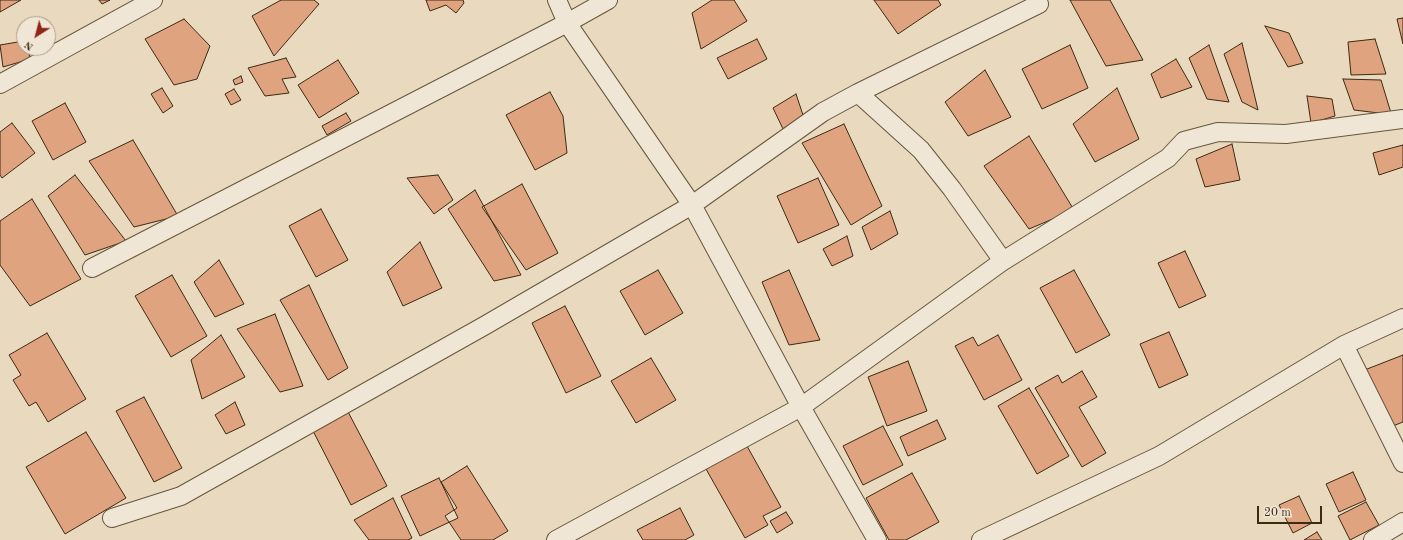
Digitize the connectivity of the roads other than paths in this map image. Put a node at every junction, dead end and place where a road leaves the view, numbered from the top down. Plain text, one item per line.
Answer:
1 (153, 0) edge
2 (557, 0) edge
3 (608, 0) edge
4 (1038, 4) dead end
5 (567, 23) junction
6 (0, 84) edge
7 (858, 93) junction
8 (1403, 119) edge
9 (692, 205) junction
10 (1003, 261) junction
11 (92, 268) dead end
12 (1403, 318) edge
13 (1344, 345) junction
14 (802, 407) junction
15 (1403, 463) edge
16 (112, 518) dead end
17 (1403, 522) edge
18 (556, 540) edge
19 (877, 540) edge
20 (981, 540) edge
21 (1373, 540) edge

1 - 6 street
2 - 5 street
3 - 5 street
4 - 7 street
5 - 9 street
5 - 11 street
7 - 9 street
7 - 10 street
8 - 10 street
9 - 14 street
9 - 16 street
10 - 14 street
12 - 13 street
13 - 15 street
13 - 20 street
14 - 18 street
14 - 19 street
17 - 21 street

